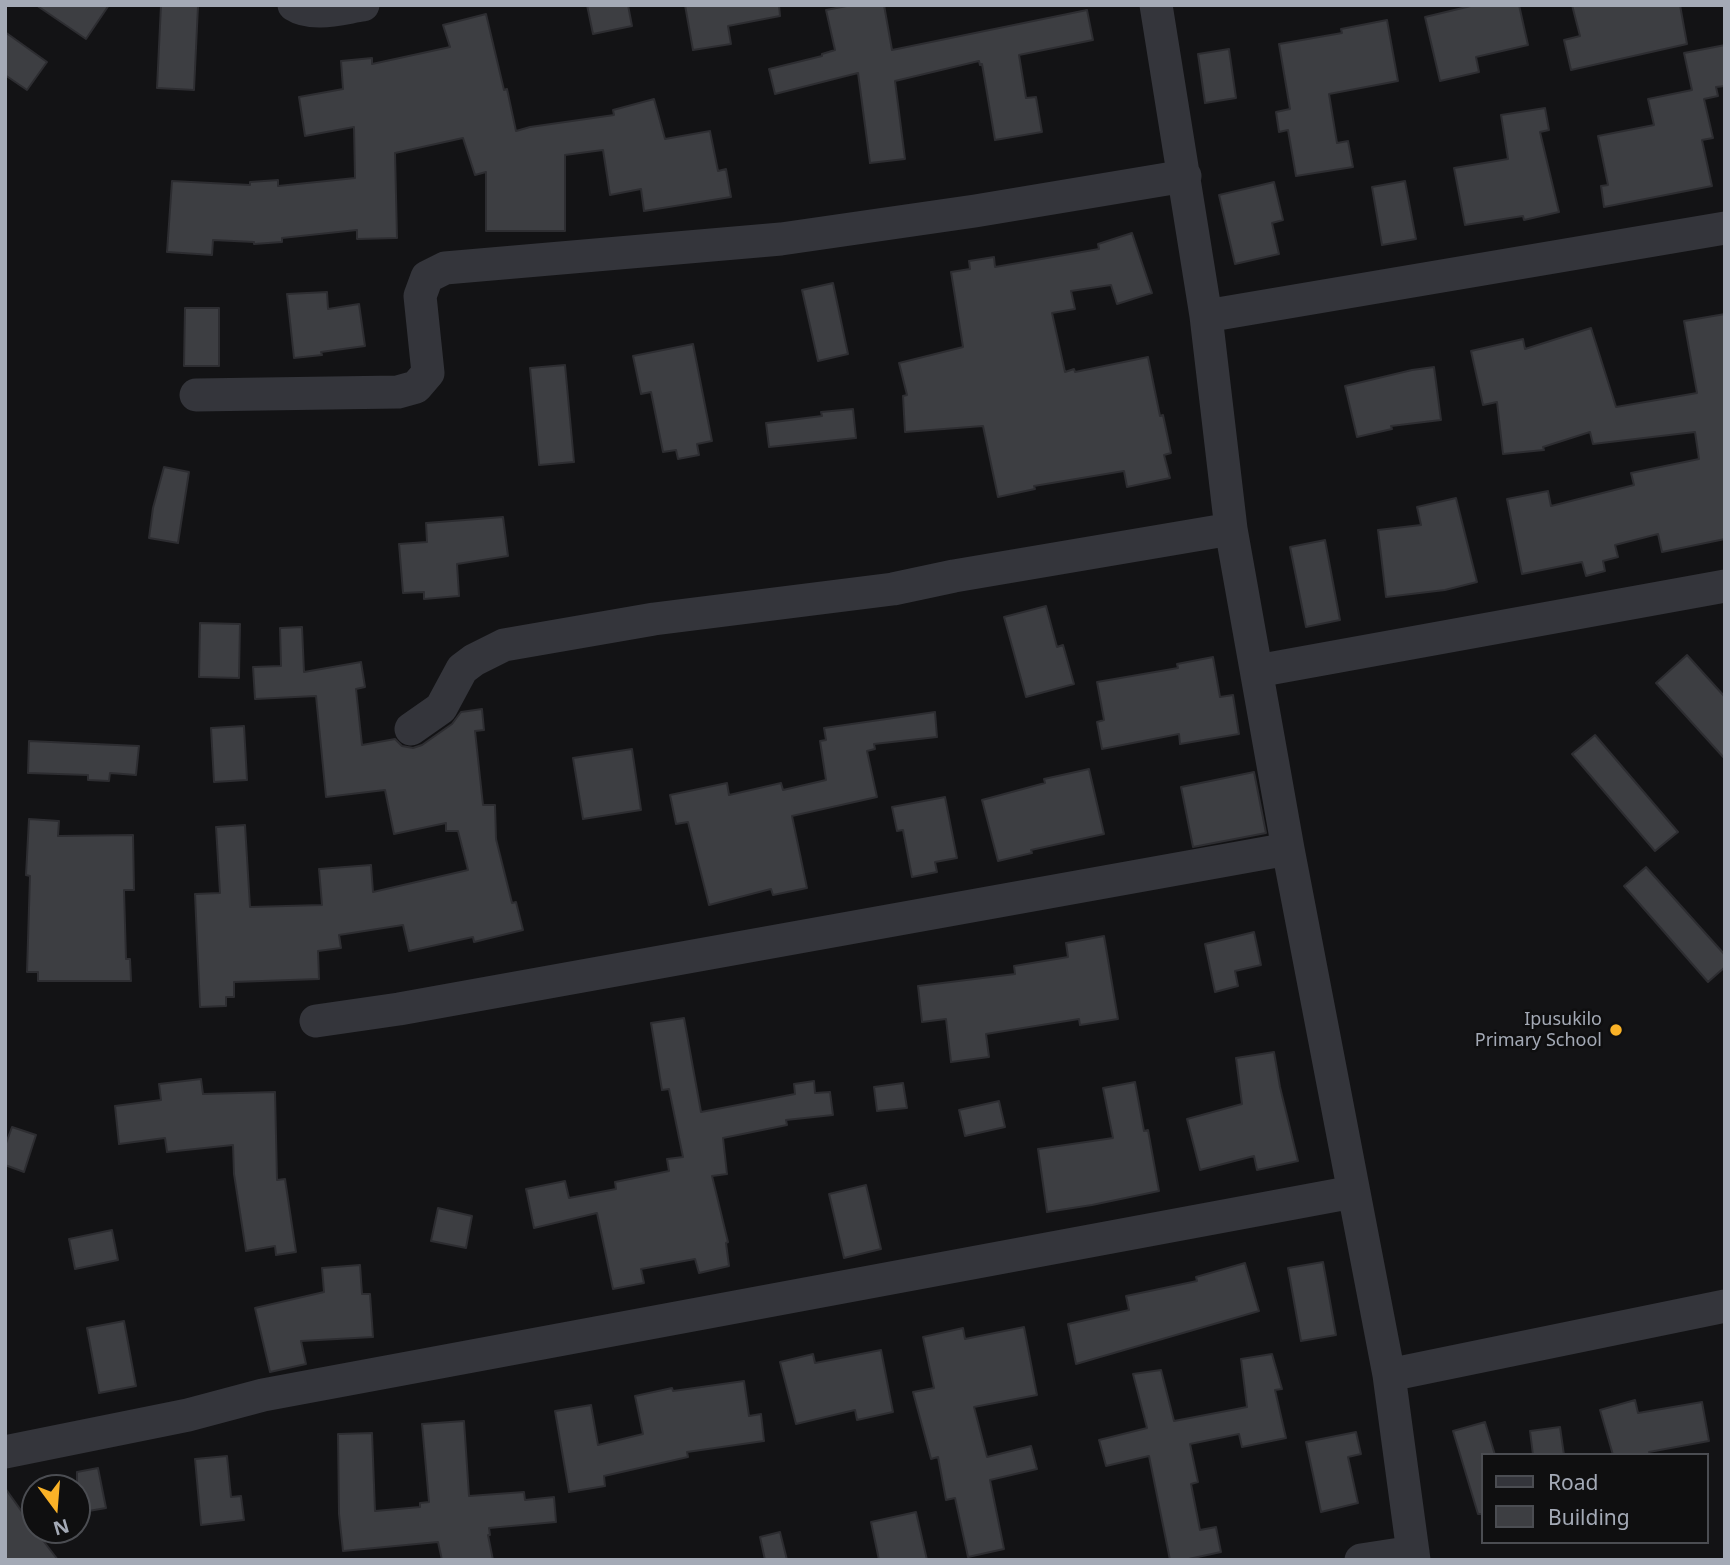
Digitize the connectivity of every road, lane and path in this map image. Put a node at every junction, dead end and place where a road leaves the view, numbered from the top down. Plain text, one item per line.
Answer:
1 (294, 5) edge
2 (363, 5) edge
3 (1156, 5) edge
4 (1185, 176) junction
5 (1725, 228) edge
6 (1206, 316) junction
7 (196, 395) dead end
8 (1231, 529) junction
9 (1725, 586) edge
10 (1257, 670) junction
11 (411, 729) dead end
12 (1288, 849) junction
13 (316, 1021) dead end
14 (1353, 1192) junction
15 (1725, 1306) edge
16 (1389, 1375) junction
17 (5, 1452) edge
18 (1414, 1556) edge
19 (1361, 1560) edge

1 - 2 street
3 - 4 street
4 - 6 street
4 - 7 street
5 - 6 street
6 - 8 street
8 - 10 street
8 - 11 street
9 - 10 street
10 - 12 street
12 - 13 street
12 - 14 street
14 - 16 street
14 - 17 street
15 - 16 street
16 - 18 street
18 - 19 street

